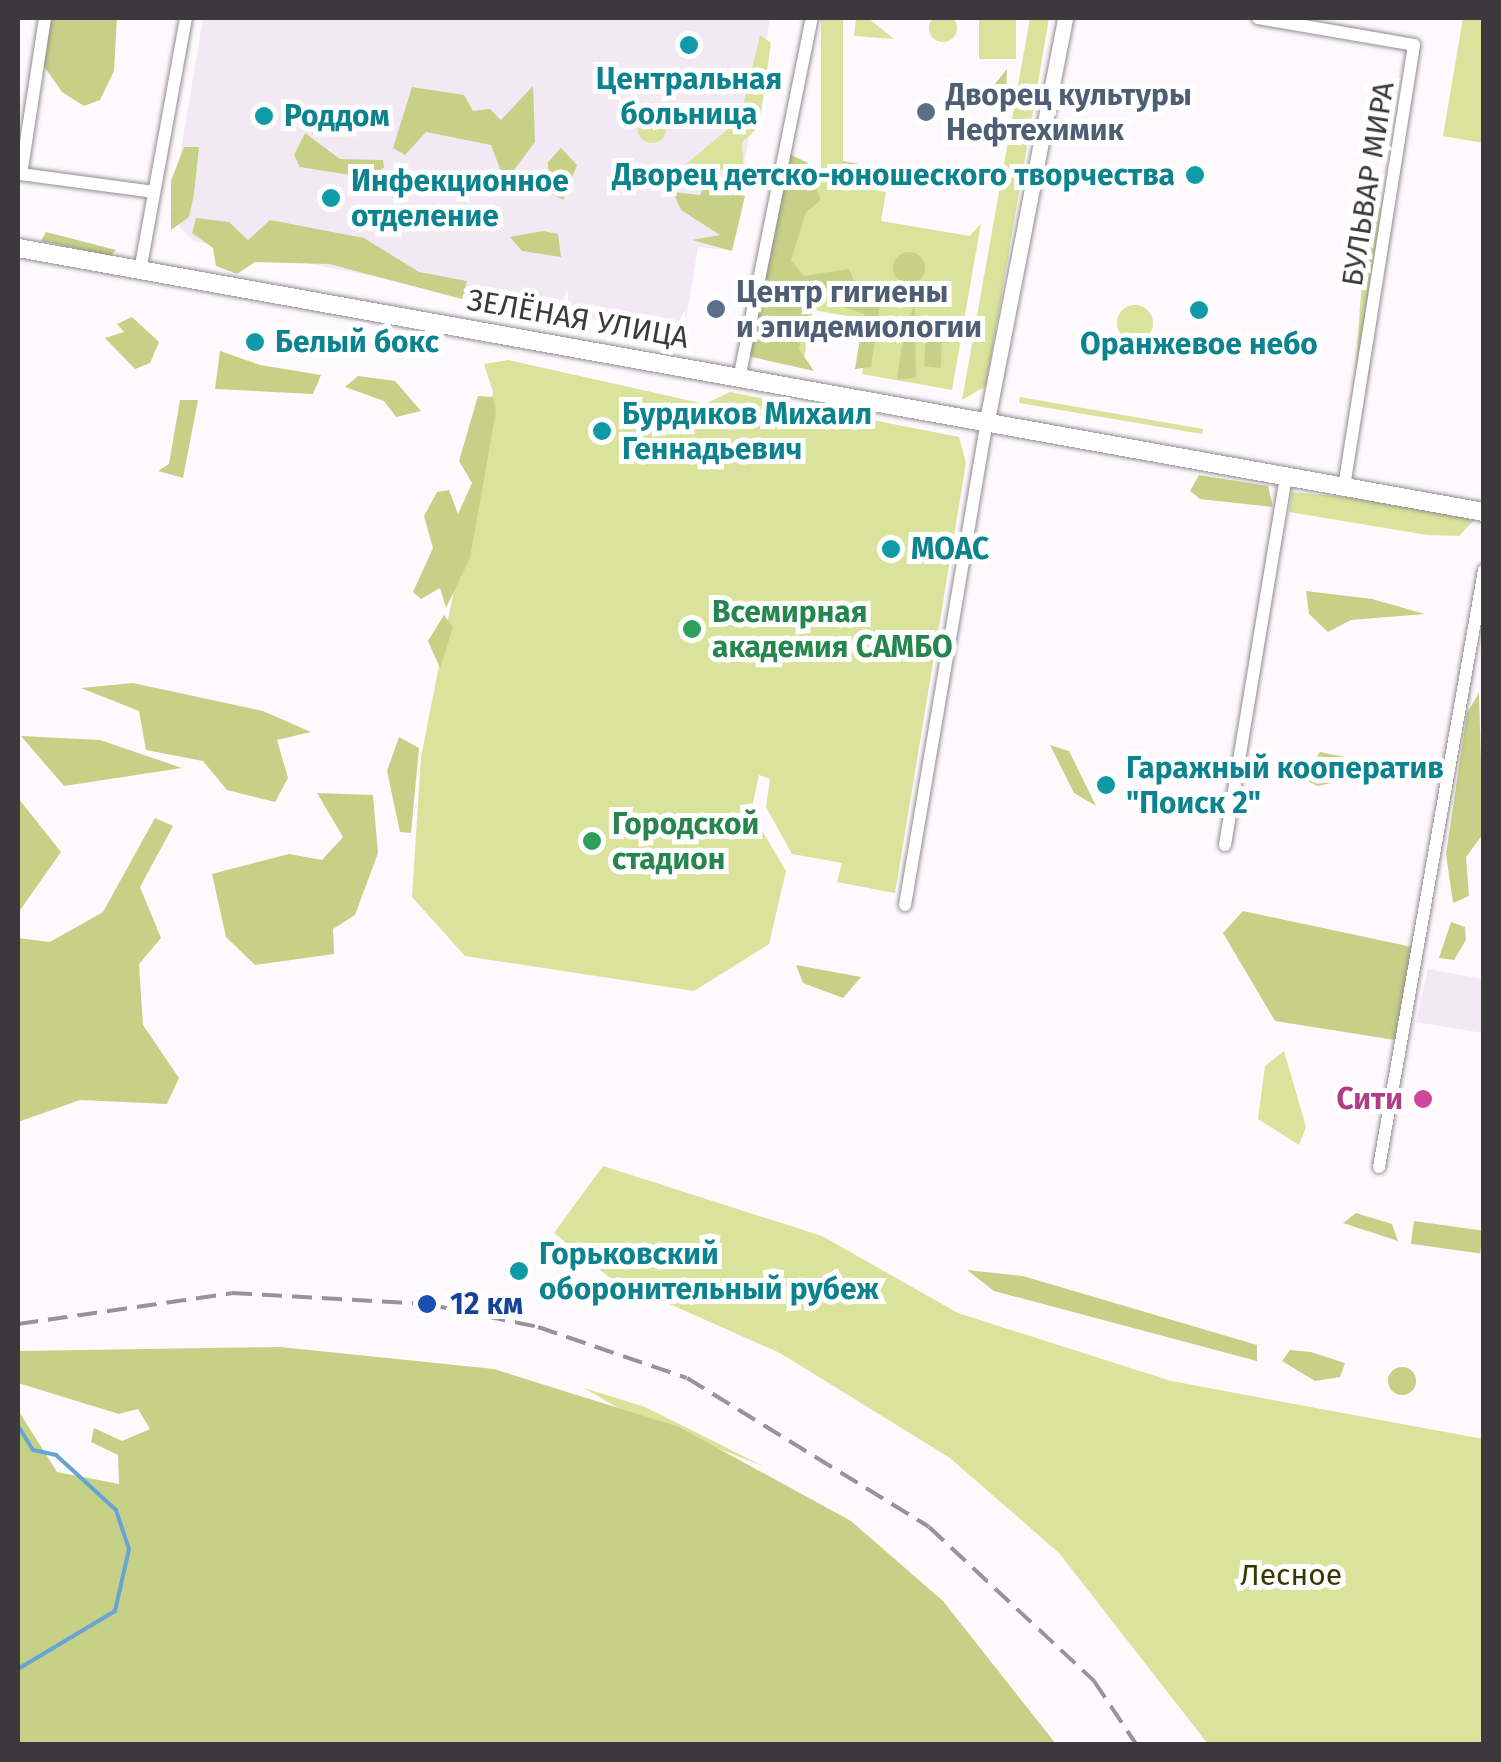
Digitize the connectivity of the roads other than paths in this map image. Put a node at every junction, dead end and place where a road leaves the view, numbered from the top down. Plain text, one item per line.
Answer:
1 (46, 18) edge
2 (186, 18) edge
3 (812, 18) edge
4 (1065, 18) edge
5 (1258, 18) edge
6 (154, 192) junction
7 (18, 248) edge
8 (140, 271) junction
9 (740, 374) junction
10 (986, 420) junction
11 (1286, 477) junction
12 (1344, 487) junction
13 (1484, 512) edge
14 (1484, 570) edge
15 (1225, 845) dead end
16 (905, 905) dead end
17 (1379, 1166) dead end

1 - 6 street
2 - 6 street
3 - 9 street
4 - 10 street
5 - 12 street, БУЛЬВАР МИРА
6 - 8 street
7 - 8 main road, ЗЕЛЁНАЯ УЛИЦА
8 - 9 main road, ЗЕЛЁНАЯ УЛИЦА
9 - 10 main road, ЗЕЛЁНАЯ УЛИЦА
10 - 11 main road, ЗЕЛЁНАЯ УЛИЦА
10 - 16 street
11 - 12 main road, ЗЕЛЁНАЯ УЛИЦА
11 - 15 street
12 - 13 main road, ЗЕЛЁНАЯ УЛИЦА
14 - 17 street

